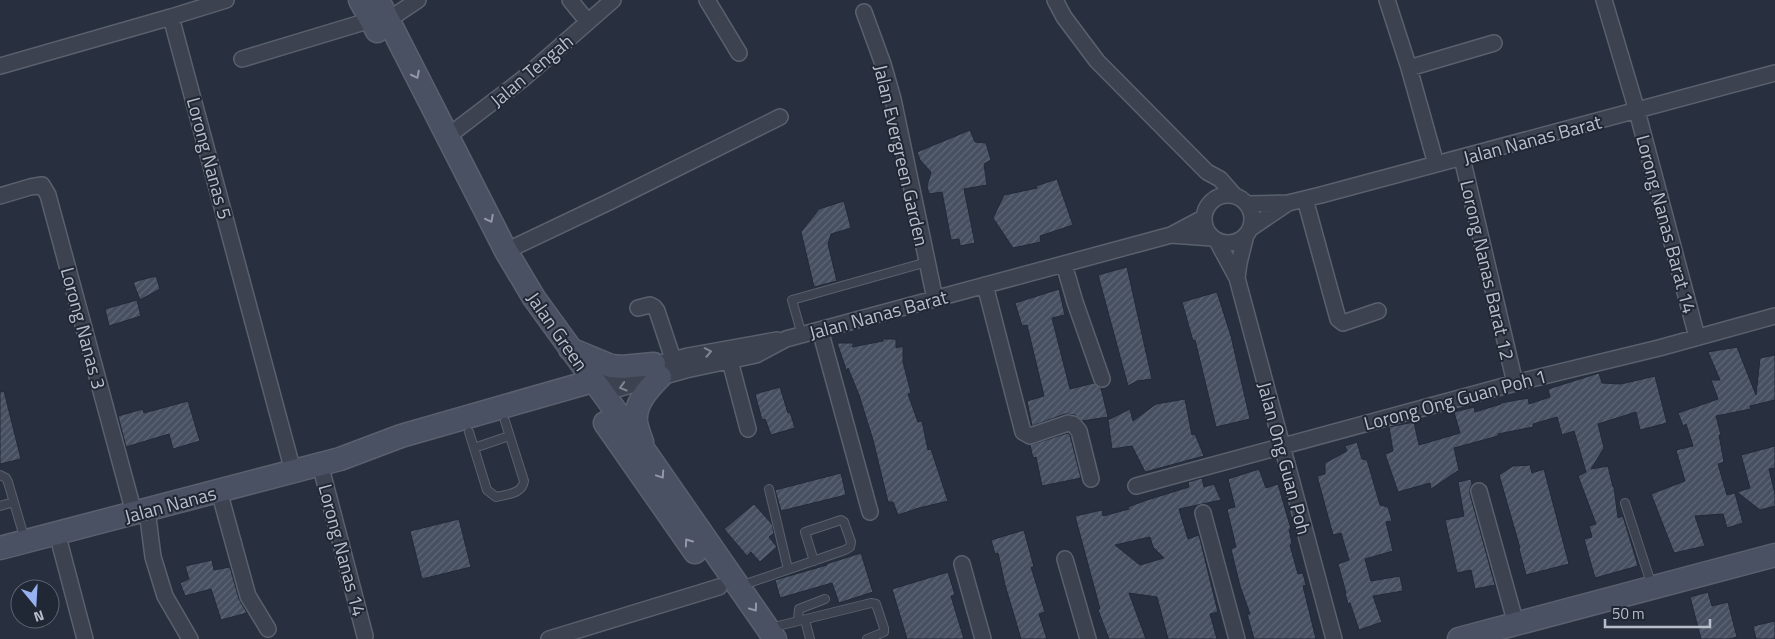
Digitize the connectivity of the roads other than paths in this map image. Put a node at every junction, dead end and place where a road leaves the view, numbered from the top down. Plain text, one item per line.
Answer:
1 (226, 0) edge
2 (360, 0) edge
3 (418, 0) edge
4 (570, 0) edge
5 (613, 0) edge
6 (707, 0) edge
7 (1055, 0) edge
8 (1387, 0) edge
9 (1604, 0) edge
10 (864, 12) dead end
11 (379, 14) edge
12 (171, 17) junction
13 (588, 22) junction
14 (1494, 43) dead end
15 (739, 53) dead end
16 (242, 59) dead end
17 (0, 66) edge
18 (1409, 68) junction
19 (1775, 74) edge
20 (1637, 111) junction
21 (780, 118) dead end
22 (447, 137) junction
23 (1462, 158) junction
24 (1436, 164) junction
25 (1207, 172) junction
26 (0, 196) edge
27 (1234, 196) junction
28 (1305, 199) junction
29 (1212, 200) junction
30 (1288, 203) junction
31 (1247, 204) junction
32 (1203, 218) junction
33 (1249, 232) junction
34 (1171, 235) junction
35 (1214, 240) junction
36 (506, 251) junction
37 (927, 262) junction
38 (1064, 264) junction
39 (1237, 278) junction
40 (985, 285) junction
41 (935, 299) junction
42 (638, 308) dead end
43 (1378, 311) dead end
44 (1775, 316) edge
45 (820, 330) junction
46 (802, 335) junction
47 (1697, 337) junction
48 (786, 339) junction
49 (570, 349) junction
50 (730, 361) junction
51 (662, 367) junction
52 (1102, 379) dead end
53 (1515, 383) junction
54 (590, 389) junction
55 (507, 429) junction
56 (748, 429) dead end
57 (471, 440) junction
58 (1282, 446) junction
59 (644, 450) junction
60 (330, 461) junction
61 (293, 471) junction
62 (0, 475) edge
63 (1091, 479) dead end
64 (1136, 486) dead end
65 (769, 489) dead end
66 (219, 490) junction
67 (1479, 491) dead end
68 (14, 502) junction
69 (1625, 502) dead end
70 (0, 506) edge
71 (141, 511) junction
72 (870, 512) dead end
73 (1203, 513) dead end
74 (57, 533) junction
75 (25, 542) junction
76 (0, 548) edge
77 (1775, 555) edge
78 (1065, 559) dead end
79 (814, 561) junction
80 (962, 564) dead end
81 (788, 569) junction
82 (728, 587) junction
83 (1652, 587) junction
84 (825, 599) dead end
85 (801, 620) junction
86 (1516, 624) junction
87 (268, 629) dead end
88 (767, 635) edge
89 (365, 636) dead end
90 (85, 639) edge
91 (190, 639) edge
92 (549, 639) edge
93 (810, 639) edge
94 (866, 639) edge
95 (983, 639) edge
96 (1088, 639) edge
97 (1237, 639) edge
98 (1334, 639) edge
99 (1460, 639) edge

1 - 12 street
2 - 11 main road, Jalan Green
3 - 11 street
4 - 13 street
5 - 13 street, Jalan Tengah
6 - 15 street
7 - 25 street
8 - 18 street
9 - 20 street, Lorong Nanas Barat 14
10 - 37 street, Jalan Evergreen Garden
11 - 16 street
11 -> 22 main road, Jalan Green
11 - 54 main road, Jalan Green
12 - 17 street
12 - 61 street, Lorong Nanas 5
13 - 22 street, Jalan Tengah
14 - 18 street
18 - 24 street
19 - 20 street, Jalan Nanas Barat
20 - 23 street, Jalan Nanas Barat
20 - 47 street, Lorong Nanas Barat 14
21 - 36 street
22 -> 36 main road, Jalan Green
23 - 24 street, Jalan Nanas Barat
23 - 53 street, Lorong Nanas Barat 12
24 - 28 street, Jalan Nanas Barat
25 - 27 street
25 - 29 street
26 - 71 street, Lorong Nanas 3
27 - 29 street
27 - 31 street
28 - 30 street, Jalan Nanas Barat
28 - 43 street
29 - 32 street
30 - 31 street, Jalan Nanas Barat
30 - 33 street, Jalan Nanas Barat
31 - 33 street
32 - 34 street, Jalan Nanas Barat
32 - 35 street
33 - 35 street
33 - 39 street, Jalan Ong Guan Poh
34 - 35 street, Jalan Nanas Barat
34 - 38 street, Jalan Nanas Barat
35 - 39 street, Jalan Ong Guan Poh
36 - 49 main road, Jalan Green
37 - 41 street, Jalan Evergreen Garden
37 - 46 lane
38 - 40 street, Jalan Nanas Barat
38 - 52 street
39 - 58 street, Jalan Ong Guan Poh
40 - 41 street, Jalan Nanas Barat
40 - 63 street
41 - 45 street, Jalan Nanas Barat
42 - 51 street
44 - 47 street, Lorong Ong Guan Poh 1
45 - 46 street, Jalan Nanas Barat
45 - 72 street
46 - 48 street, Jalan Nanas Barat
47 - 53 street, Lorong Ong Guan Poh 1
48 - 50 street, Jalan Nanas Barat
51 -> 48 street
49 - 51 main road
49 - 54 main road, Jalan Green
50 - 51 street, Jalan Nanas Barat
50 - 56 street
51 - 54 street
51 - 59 main road
53 - 58 street, Lorong Ong Guan Poh 1
54 - 55 main road, Jalan Nanas
54 - 59 main road, Jalan Green
54 - 60 main road, Jalan Nanas
82 -> 54 main road, Jalan Green
55 - 57 main road, Jalan Nanas
55 - 57 lane
57 - 60 main road, Jalan Nanas
58 - 64 street, Lorong Ong Guan Poh 1
58 - 98 street, Jalan Ong Guan Poh
59 -> 82 main road, Jalan Green
60 - 61 main road, Jalan Nanas
60 - 89 street, Lorong Nanas 14
61 - 66 main road, Jalan Nanas
62 - 68 lane
65 - 81 lane
66 - 71 main road, Jalan Nanas
66 - 87 street
67 - 86 street
68 - 70 lane
68 - 75 lane
69 - 83 lane
71 - 74 main road, Jalan Nanas
71 - 91 street
73 - 97 street
74 - 75 main road, Jalan Nanas
74 - 90 street
75 - 76 main road, Jalan Nanas
77 - 83 main road
78 - 96 street
79 - 79 lane
79 - 81 lane
80 - 95 street
81 - 82 lane
82 - 88 main road, Jalan Green
82 - 92 street
83 - 86 main road
84 - 85 lane
85 - 88 lane
85 - 93 lane
85 - 94 lane
86 - 99 main road

